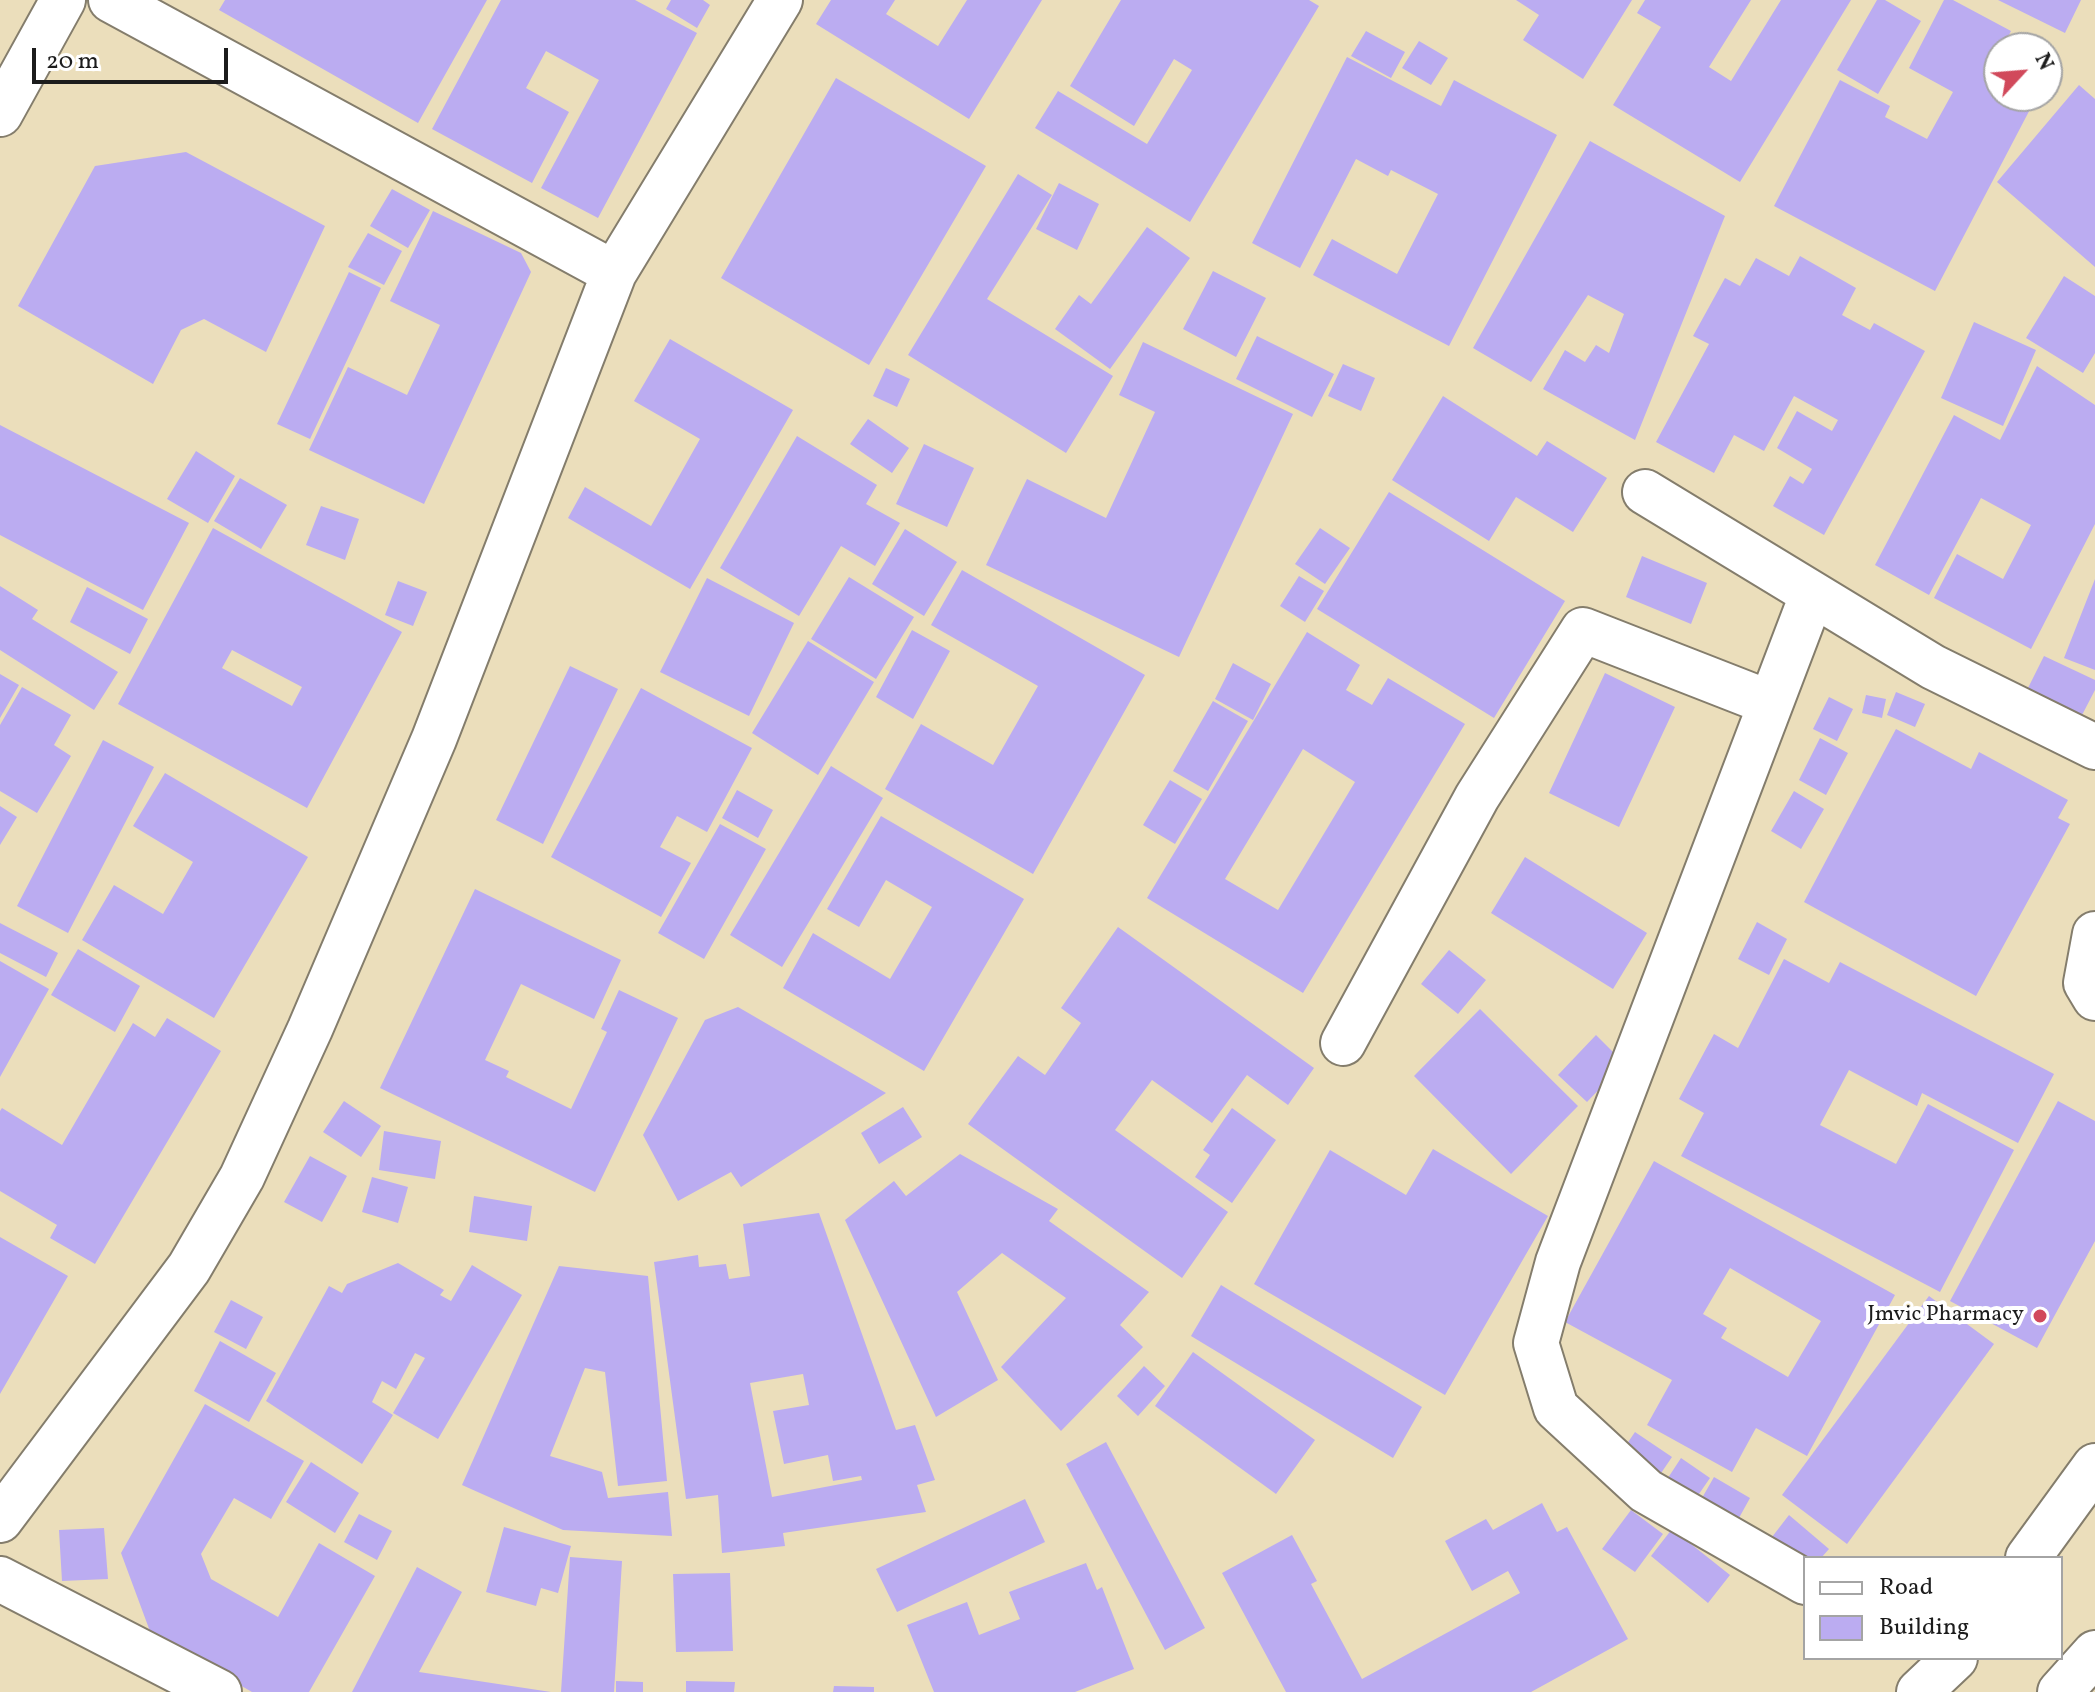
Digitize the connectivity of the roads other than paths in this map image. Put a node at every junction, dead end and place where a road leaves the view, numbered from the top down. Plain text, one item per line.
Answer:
1 (63, 0) edge
2 (111, 0) edge
3 (780, 0) edge
4 (0, 114) edge
5 (614, 273) junction
6 (1645, 492) dead end
7 (1812, 595) junction
8 (1770, 703) junction
9 (2095, 747) edge
10 (2095, 934) edge
11 (2095, 998) edge
12 (1343, 1043) dead end
13 (2095, 1466) edge
14 (0, 1520) edge
15 (2029, 1556) edge
16 (0, 1579) edge
17 (1803, 1581) edge
18 (2095, 1653) edge
19 (1949, 1660) edge
20 (219, 1692) edge
21 (1919, 1692) edge
22 (2060, 1692) edge

1 - 4 main road
2 - 5 main road
3 - 5 main road
5 - 14 main road
6 - 7 main road
7 - 8 main road
7 - 9 main road
8 - 12 main road
8 - 17 main road
10 - 11 main road
13 - 15 main road
16 - 20 main road
18 - 22 main road
19 - 21 main road

